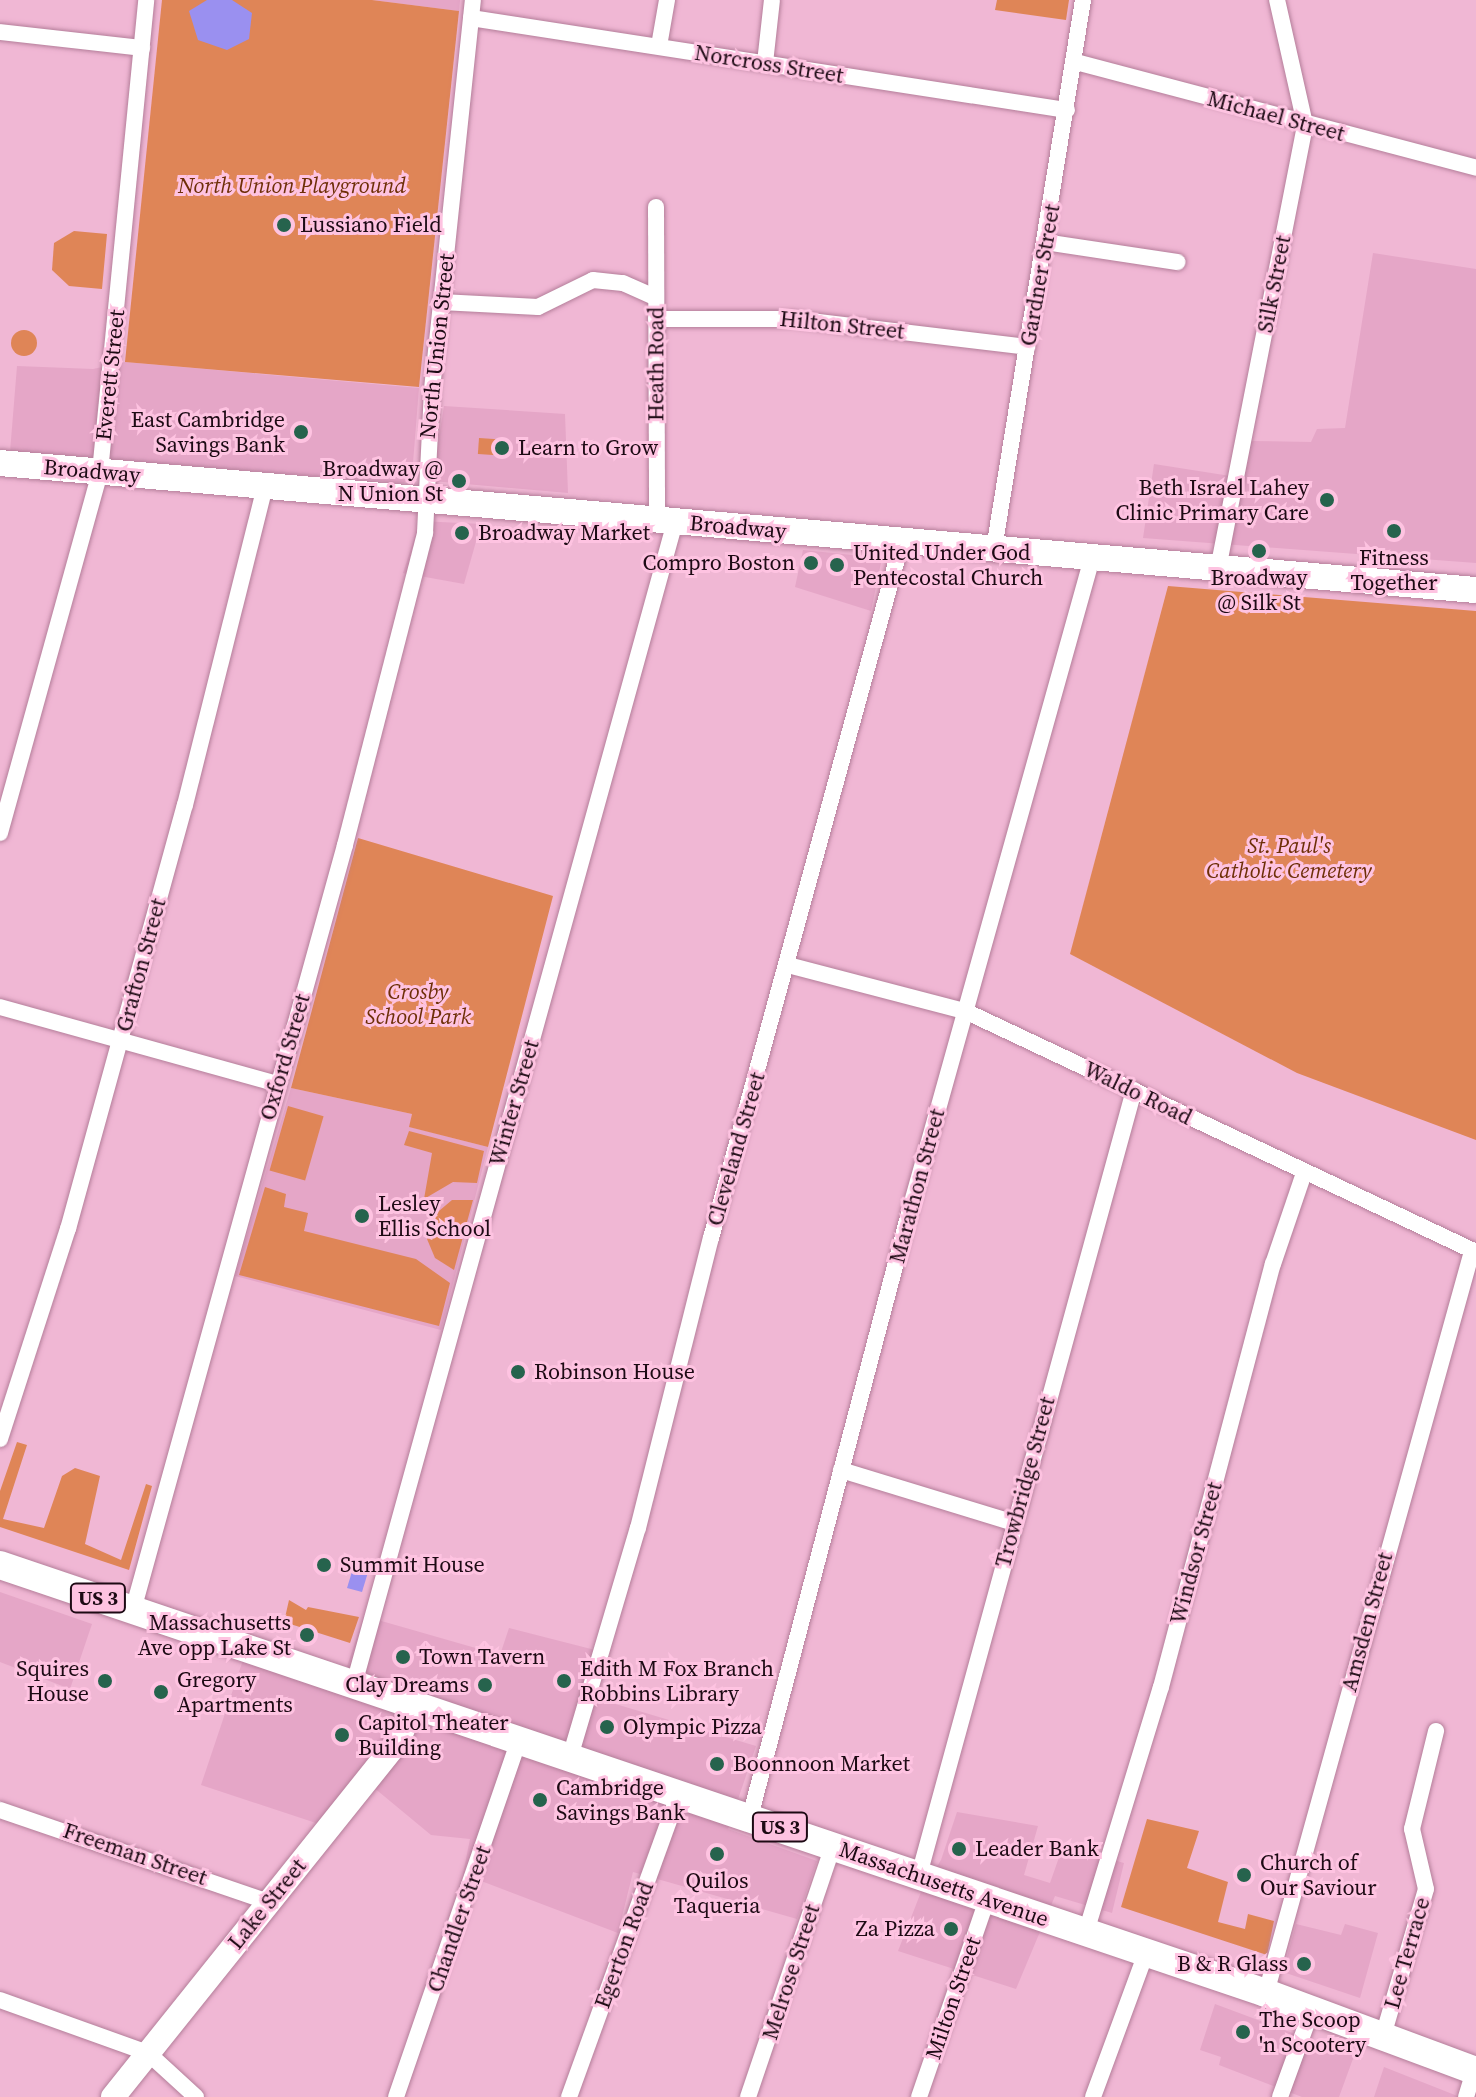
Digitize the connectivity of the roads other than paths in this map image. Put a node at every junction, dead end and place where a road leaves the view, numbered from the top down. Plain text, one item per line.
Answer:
1 (146, 0) edge
2 (473, 0) edge
3 (667, 0) edge
4 (772, 0) edge
5 (1083, 0) edge
6 (1277, 0) edge
7 (471, 18) junction
8 (0, 32) edge
9 (659, 46) junction
10 (142, 48) junction
11 (1076, 62) junction
12 (765, 63) junction
13 (1067, 110) junction
14 (1305, 124) junction
15 (1476, 168) edge
16 (656, 207) dead end
17 (1045, 242) junction
18 (1177, 262) dead end
19 (656, 298) junction
20 (441, 302) junction
21 (656, 319) junction
22 (1027, 347) junction
23 (0, 463) edge
24 (100, 472) junction
25 (265, 486) junction
26 (427, 501) junction
27 (666, 521) junction
28 (902, 541) junction
29 (994, 549) junction
30 (1092, 558) junction
31 (1218, 569) junction
32 (1476, 590) edge
33 (0, 833) edge
34 (788, 965) junction
35 (0, 1007) edge
36 (965, 1011) junction
37 (120, 1041) junction
38 (277, 1084) junction
39 (1134, 1090) junction
40 (1304, 1173) junction
41 (1474, 1252) edge
42 (0, 1439) edge
43 (841, 1470) junction
44 (1014, 1523) junction
45 (0, 1565) edge
46 (133, 1610) junction
47 (354, 1684) junction
48 (413, 1705) junction
49 (1436, 1731) dead end
50 (519, 1740) junction
51 (570, 1757) junction
52 (679, 1793) junction
53 (0, 1810) edge
54 (750, 1817) junction
55 (833, 1846) junction
56 (919, 1875) junction
57 (987, 1900) junction
58 (268, 1902) junction
59 (1086, 1932) junction
60 (1146, 1953) junction
61 (1266, 1993) junction
62 (0, 2000) edge
63 (1312, 2009) junction
64 (1383, 2036) junction
65 (148, 2053) junction
66 (1475, 2070) edge
67 (113, 2097) edge
68 (196, 2097) edge
69 (396, 2097) edge
70 (569, 2097) edge
71 (748, 2097) edge
72 (919, 2097) edge
73 (1093, 2097) edge
74 (1280, 2097) edge
75 (1466, 2097) edge

1 - 10 street, Everett Street
2 - 7 street, North Union Street
3 - 9 street
4 - 12 street
5 - 11 street, Gardner Street
6 - 14 street, Silk Street
7 - 9 street, Norcross Street
7 - 20 street, North Union Street
8 - 10 street
9 - 12 street, Norcross Street
10 - 24 street, Everett Street
11 - 13 street, Gardner Street
11 - 14 street, Michael Street
12 - 13 street, Norcross Street
13 - 17 street, Gardner Street
14 - 15 street, Michael Street
14 - 31 street, Silk Street
16 - 19 street, Heath Road
17 - 18 street
17 - 22 street, Gardner Street
19 - 20 street
19 - 21 street, Heath Road
20 - 26 street, North Union Street
21 - 22 street, Hilton Street
21 - 27 street, Heath Road
22 - 29 street, Gardner Street
23 - 24 main road, Broadway
24 - 25 main road, Broadway
24 - 33 street, Everett Street
25 - 26 main road, Broadway
25 - 37 street, Grafton Street
26 - 27 main road, Broadway
26 - 38 street, Oxford Street
27 - 28 main road, Broadway
27 - 47 street, Winter Street
28 - 29 main road, Broadway
28 - 34 street, Cleveland Street
29 - 30 main road, Broadway
30 - 31 main road, Broadway
30 - 36 street, Marathon Street
31 - 32 main road, Broadway
34 - 36 street, Waldo Road
34 - 51 street, Cleveland Street
35 - 37 street
36 - 39 street, Waldo Road
36 - 43 street, Marathon Street
37 - 38 street
37 - 42 street, Grafton Street
38 - 46 street, Oxford Street
39 - 40 street, Waldo Road
39 - 44 street, Trowbridge Street
40 - 41 street, Waldo Road
40 - 59 street, Windsor Street
41 - 61 street, Amsden Street
43 - 44 street
43 - 54 street, Marathon Street
44 - 56 street, Trowbridge Street
45 - 46 highway, Massachusetts Avenue / US 3
46 - 47 highway, Massachusetts Avenue / US 3
47 - 48 highway, Massachusetts Avenue / US 3
48 - 50 highway, Massachusetts Avenue / US 3
48 - 58 main road, Lake Street
49 - 64 street, Lee Terrace
50 - 51 highway, Massachusetts Avenue / US 3
50 - 69 street, Chandler Street
51 - 52 highway, Massachusetts Avenue / US 3
52 - 54 highway, Massachusetts Avenue / US 3
52 - 70 street, Egerton Road
53 - 58 street, Freeman Street
54 - 55 highway, Massachusetts Avenue / US 3
55 - 56 highway, Massachusetts Avenue / US 3
55 - 71 street, Melrose Street
56 - 57 highway, Massachusetts Avenue / US 3
57 - 59 highway, Massachusetts Avenue / US 3
57 - 72 street, Milton Street
58 - 65 main road, Lake Street
59 - 60 highway, Massachusetts Avenue / US 3
60 - 61 highway, Massachusetts Avenue / US 3
60 - 73 street
61 - 63 highway, Massachusetts Avenue / US 3
62 - 65 street
63 - 64 highway, Massachusetts Avenue / US 3
63 - 74 street
64 - 66 highway, Massachusetts Avenue / US 3
65 - 67 main road, Lake Street
65 - 68 street
66 - 75 street

